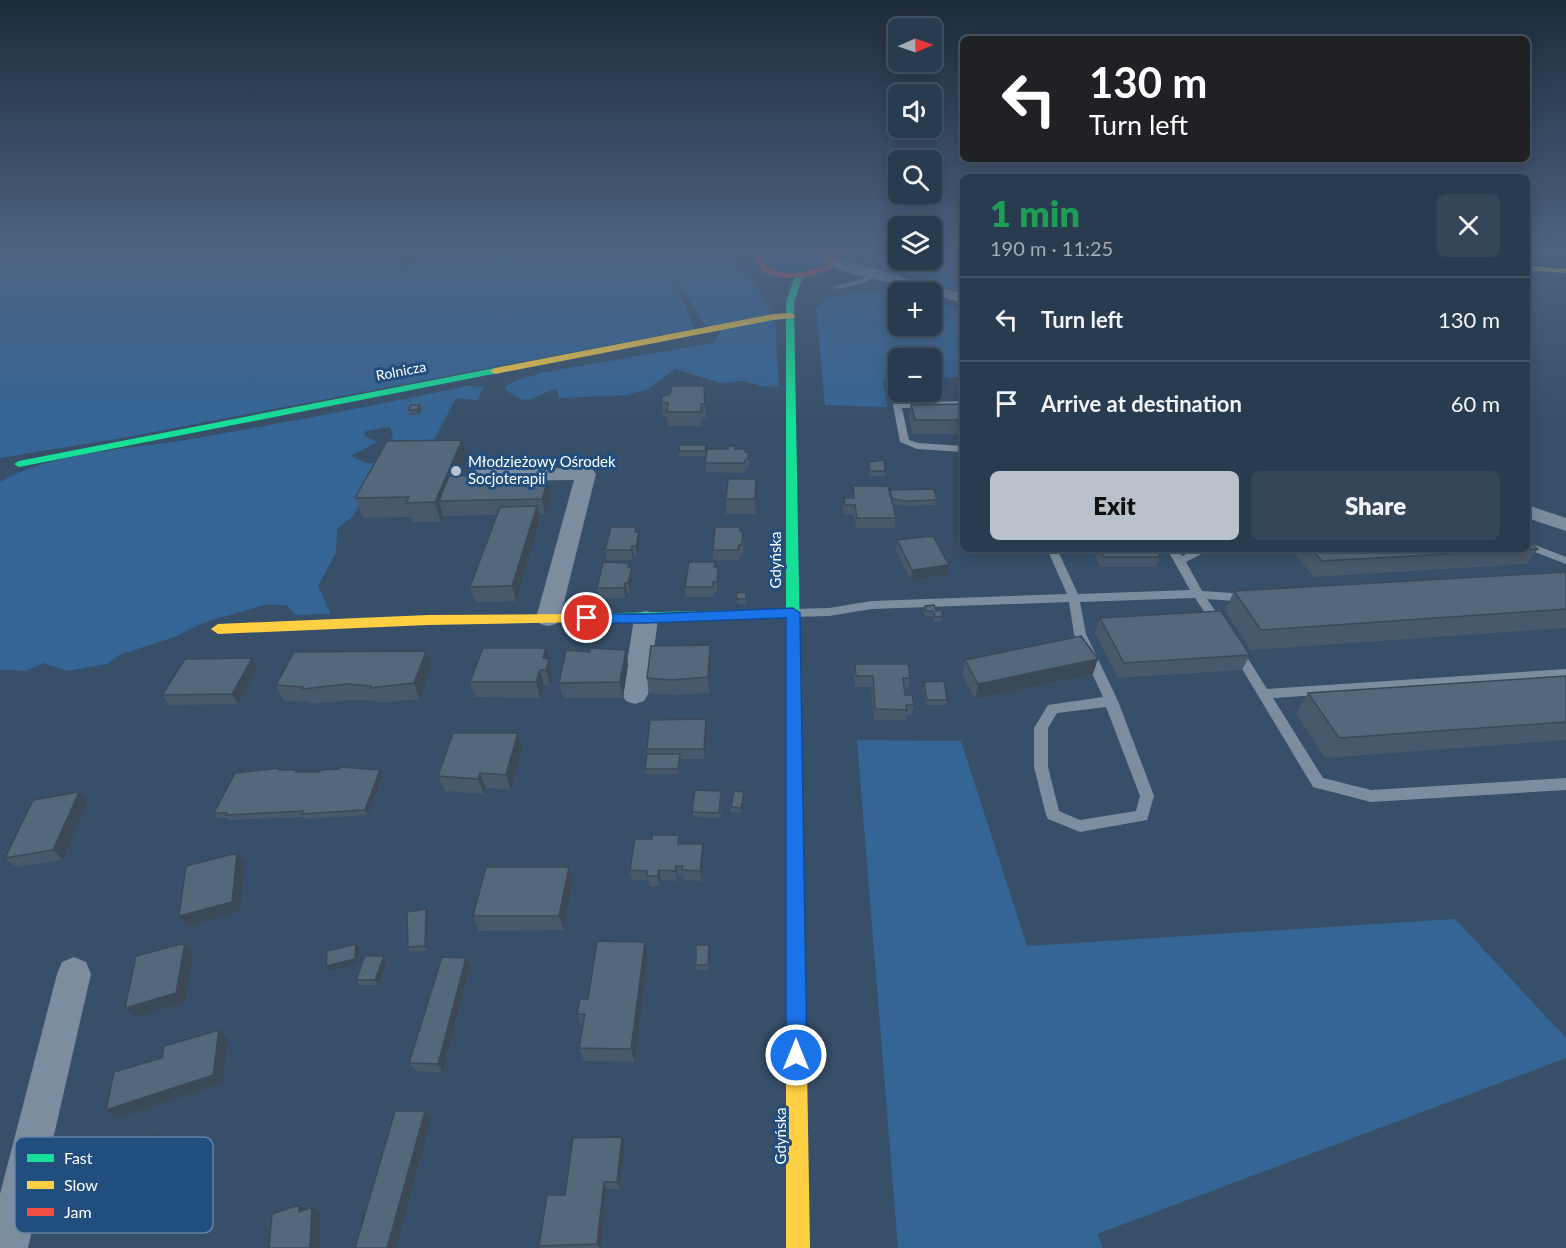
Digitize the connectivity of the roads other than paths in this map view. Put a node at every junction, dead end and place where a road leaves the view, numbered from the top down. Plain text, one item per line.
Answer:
1 (791, 309) joint
2 (960, 404) edge
3 (960, 449) edge
4 (19, 464) dead end
5 (469, 476) edge
6 (1530, 511) edge
7 (1566, 525) edge
8 (1530, 546) edge
9 (1053, 552) edge
10 (1174, 552) edge
11 (1200, 552) edge
12 (1180, 561) junction
13 (1566, 561) edge
14 (1198, 594) junction
15 (1074, 598) junction
16 (1261, 600) edge
17 (793, 613) junction
18 (548, 618) junction
19 (646, 619) junction
20 (218, 629) dead end
21 (1566, 674) edge
22 (635, 694) dead end
23 (1264, 694) junction
24 (1111, 701) junction
25 (1566, 784) edge
26 (74, 974) dead end
27 (34, 1137) edge
28 (15, 1215) edge
29 (7, 1248) edge
30 (798, 1248) edge

1 - 4 main road, Rolnicza
1 - 17 main road, Gdyńska
2 - 3 lane
5 - 18 street
6 - 7 street
8 - 13 lane
9 - 15 lane
10 - 12 lane
11 - 12 lane
12 - 14 lane
14 - 15 lane
14 - 16 lane
14 - 23 lane
15 - 17 lane
15 - 24 lane
17 - 19 main road
17 - 30 main road, Gdyńska
18 - 19 main road
18 - 20 main road
19 - 22 street
21 - 23 lane
23 - 25 lane
24 - 24 lane
26 - 27 street
28 - 29 street

